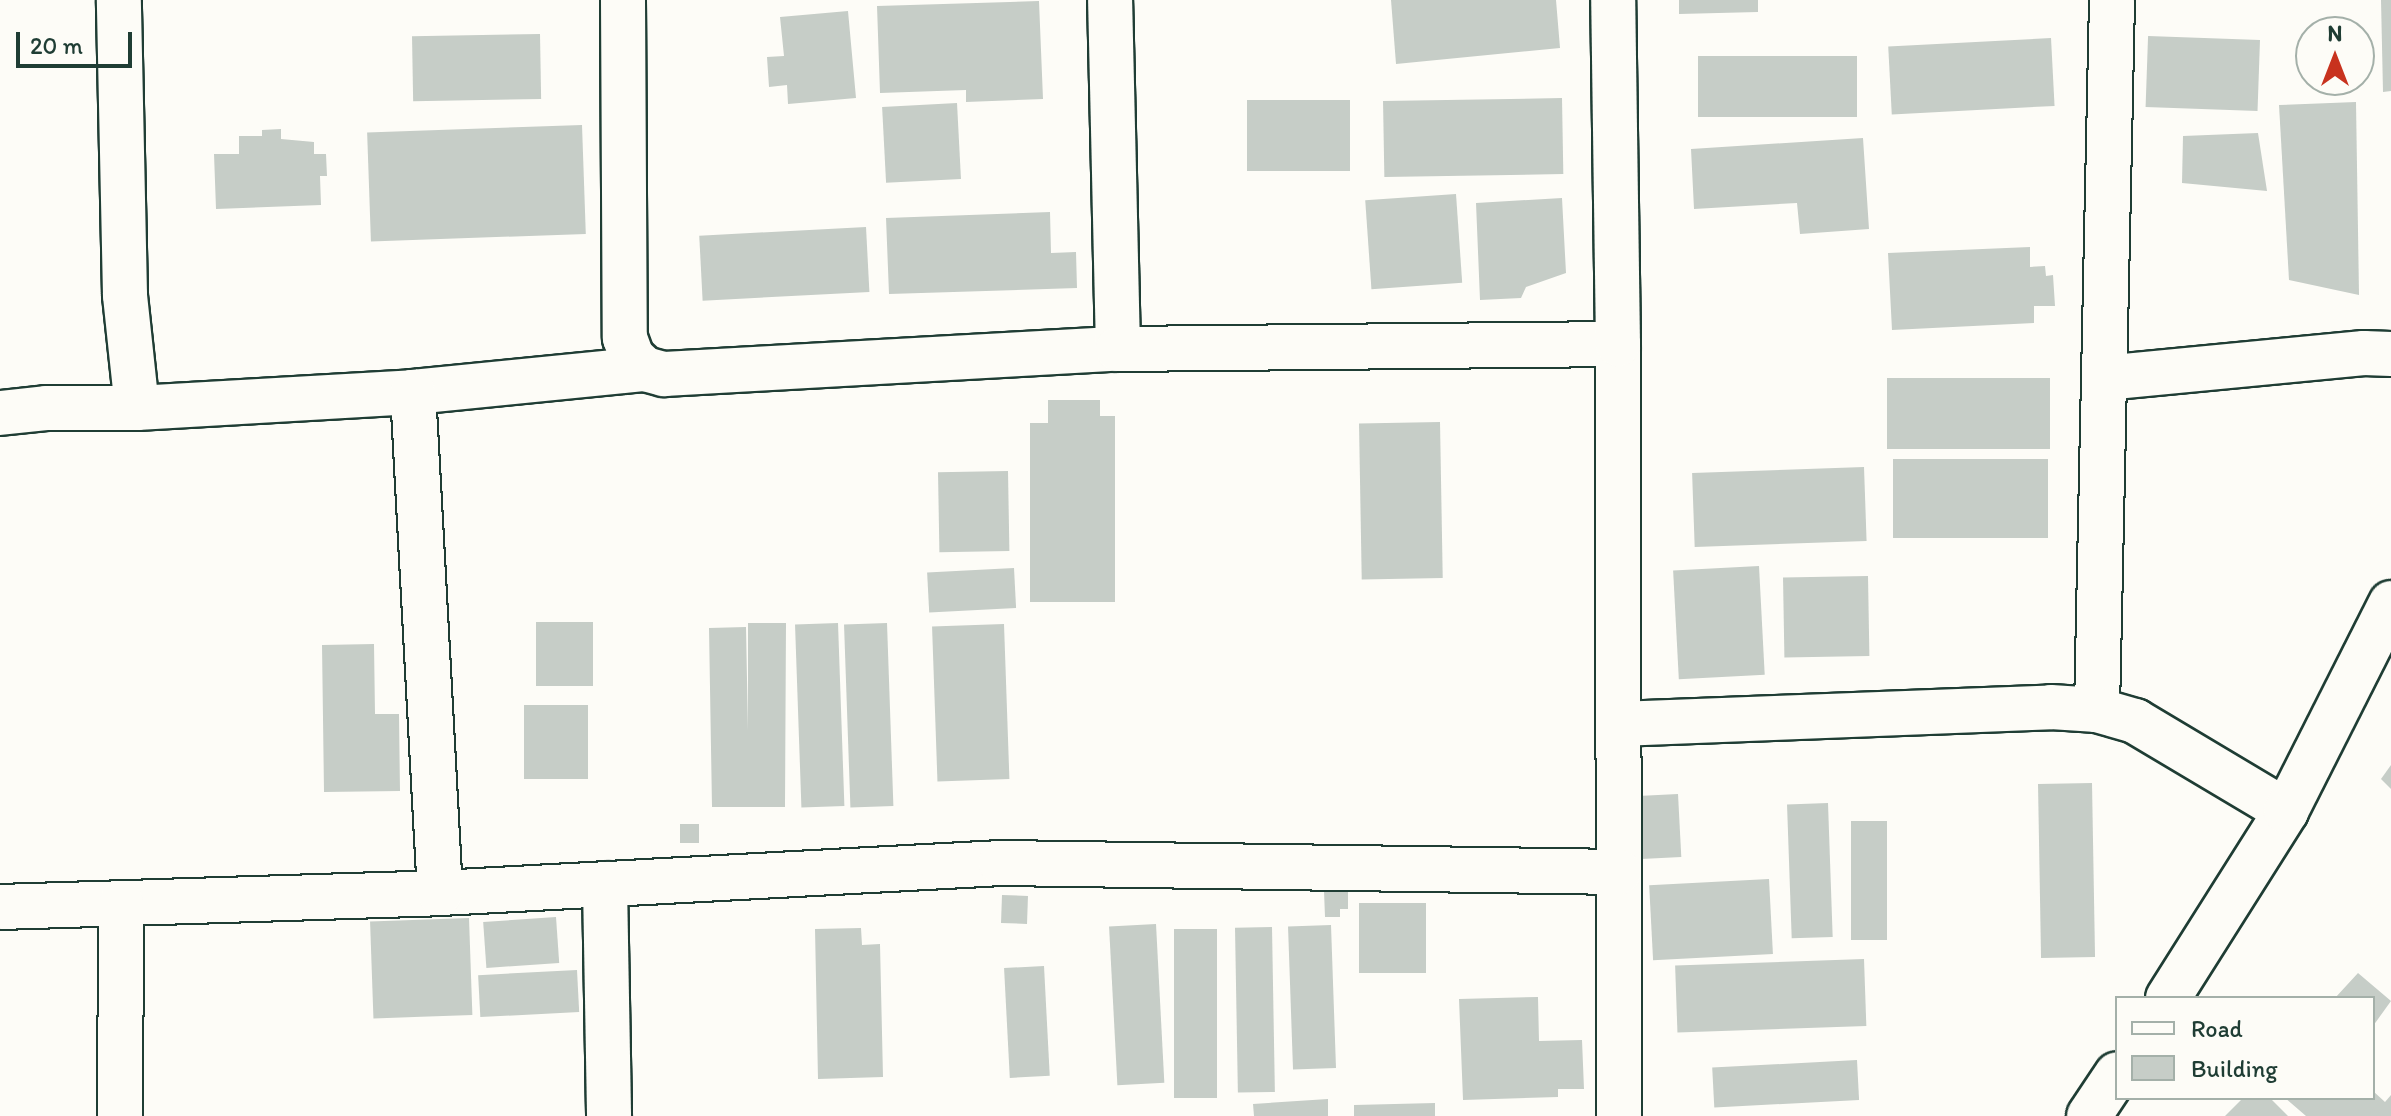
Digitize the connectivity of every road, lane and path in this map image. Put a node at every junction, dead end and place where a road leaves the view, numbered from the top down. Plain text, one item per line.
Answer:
1 (119, 0) edge
2 (623, 0) edge
3 (1110, 0) edge
4 (1613, 0) edge
5 (2112, 0) edge
6 (1618, 344) junction
7 (1118, 349) junction
8 (2391, 354) edge
9 (645, 369) junction
10 (2104, 378) junction
11 (413, 392) junction
12 (137, 408) junction
13 (0, 413) edge
14 (2391, 603) edge
15 (2097, 710) junction
16 (1618, 724) junction
17 (2286, 811) junction
18 (1619, 872) junction
19 (605, 884) junction
20 (440, 893) junction
21 (121, 903) junction
22 (0, 907) edge
23 (2169, 996) edge
24 (2115, 1077) edge
25 (120, 1116) edge
26 (609, 1116) edge
27 (1619, 1116) edge
28 (2089, 1116) edge

1 - 12 street
2 - 9 street
3 - 7 street
4 - 6 street
5 - 10 street
6 - 7 street
6 - 16 street
7 - 9 street
8 - 10 street
9 - 11 street
10 - 15 street
11 - 12 street
11 - 20 street
12 - 13 street
14 - 17 street
15 - 16 street
15 - 17 street
16 - 18 street
17 - 23 street
18 - 19 street
18 - 27 street
19 - 20 street
19 - 26 street
20 - 21 street
21 - 22 street
21 - 25 street
24 - 28 street

